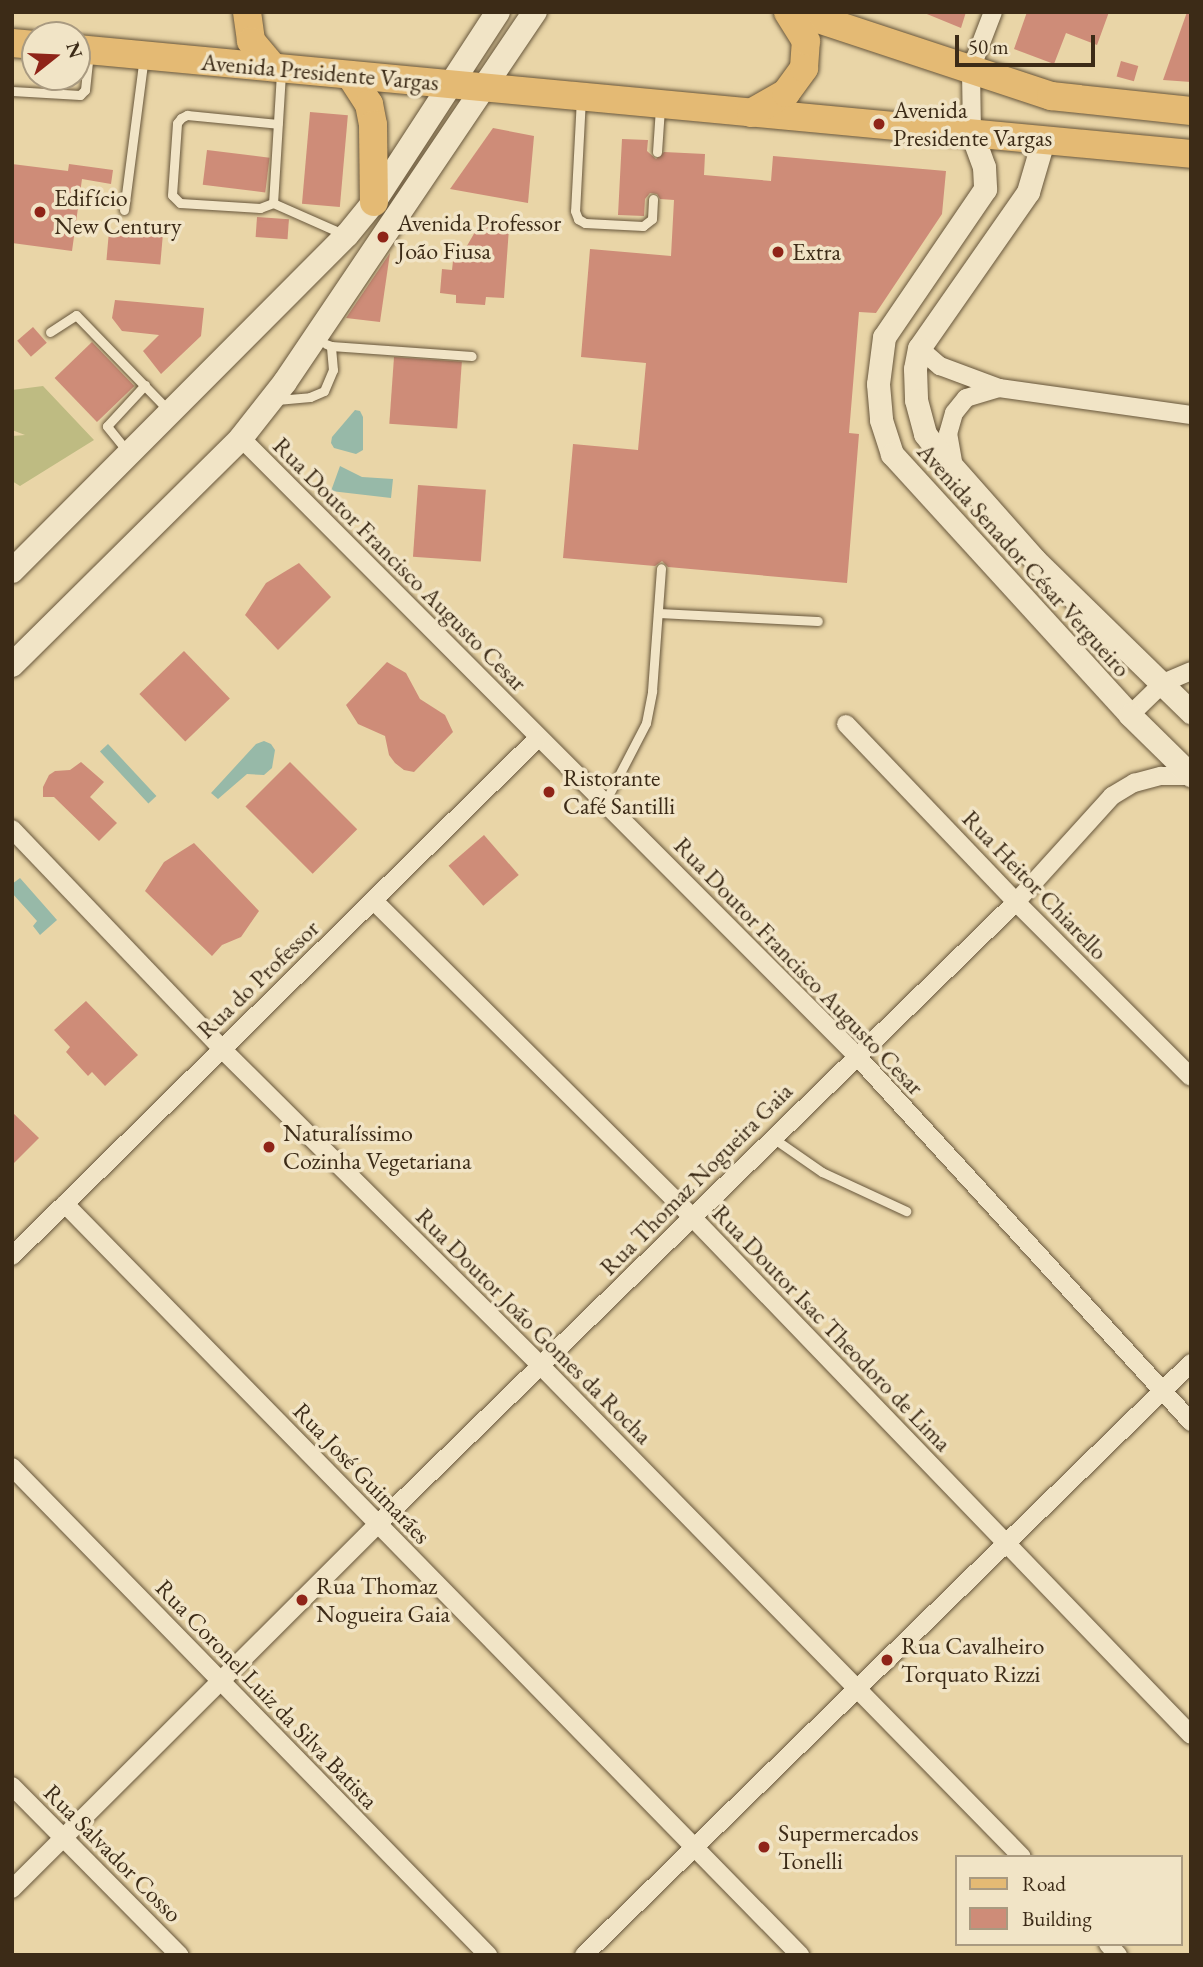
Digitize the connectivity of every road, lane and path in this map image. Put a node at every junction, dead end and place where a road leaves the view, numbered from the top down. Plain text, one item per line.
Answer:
1 (247, 12) edge
2 (498, 12) edge
3 (535, 12) edge
4 (788, 12) edge
5 (797, 12) edge
6 (992, 12) edge
7 (91, 51) edge
8 (144, 55) junction
9 (278, 68) junction
10 (971, 69) junction
11 (350, 75) junction
12 (453, 84) junction
13 (485, 87) junction
14 (12, 91) edge
15 (84, 91) edge
16 (581, 97) junction
17 (660, 104) junction
18 (1191, 111) edge
19 (751, 113) junction
20 (278, 124) junction
21 (972, 134) junction
22 (1043, 141) junction
23 (657, 152) dead end
24 (1191, 153) edge
25 (653, 199) dead end
26 (374, 202) junction
27 (273, 203) junction
28 (124, 210) dead end
29 (347, 236) junction
30 (909, 296) junction
31 (939, 319) junction
32 (50, 332) dead end
33 (323, 342) junction
34 (919, 348) junction
35 (472, 356) dead end
36 (145, 386) junction
37 (999, 387) junction
38 (270, 400) junction
39 (171, 412) junction
40 (1191, 415) edge
41 (241, 438) junction
42 (129, 453) junction
43 (954, 467) junction
44 (1035, 560) junction
45 (661, 568) dead end
46 (12, 571) edge
47 (1009, 585) junction
48 (658, 613) junction
49 (818, 621) dead end
50 (12, 665) edge
51 (1191, 671) edge
52 (1163, 683) junction
53 (1191, 712) edge
54 (1130, 715) junction
55 (846, 724) dead end
56 (538, 738) junction
57 (1191, 775) edge
58 (604, 804) junction
59 (12, 829) edge
60 (374, 901) junction
61 (1016, 902) junction
62 (222, 1049) junction
63 (856, 1055) junction
64 (1191, 1077) edge
65 (772, 1138) junction
66 (65, 1204) junction
67 (906, 1211) dead end
68 (692, 1217) junction
69 (12, 1256) edge
70 (1191, 1363) edge
71 (541, 1366) junction
72 (1161, 1393) junction
73 (1191, 1422) edge
74 (12, 1467) edge
75 (378, 1524) junction
76 (1005, 1542) junction
77 (221, 1682) junction
78 (857, 1690) junction
79 (1191, 1735) edge
80 (12, 1786) edge
81 (63, 1838) junction
82 (694, 1848) junction
83 (1020, 1855) edge
84 (12, 1889) edge
85 (179, 1955) edge
86 (488, 1955) edge
87 (584, 1955) edge
88 (800, 1955) edge

1 - 9 main road
2 - 12 main road
3 - 13 main road
4 - 19 main road
5 - 10 main road
6 - 10 street
7 - 8 main road, Avenida Presidente Vargas
8 - 9 main road, Avenida Presidente Vargas
8 - 28 lane
9 - 11 main road, Avenida Presidente Vargas
9 - 20 lane
10 - 18 main road
10 - 21 street
11 - 12 main road, Avenida Presidente Vargas
11 - 26 main road
12 - 13 main road, Avenida Presidente Vargas
12 - 26 main road
13 - 16 main road, Avenida Presidente Vargas
13 - 33 main road
14 - 15 lane
16 - 17 main road, Avenida Presidente Vargas
16 - 25 lane
17 - 19 main road, Avenida Presidente Vargas
17 - 23 lane
19 - 21 main road, Avenida Presidente Vargas
20 - 27 lane
20 - 27 lane
21 - 22 main road, Avenida Presidente Vargas
21 - 30 street, Avenida Senador César Vergueiro
22 - 24 main road, Avenida Presidente Vargas
22 - 31 street, Avenida Senador César Vergueiro
26 - 29 main road
27 - 29 lane
29 - 39 main road
30 - 31 street
30 - 47 street, Avenida Senador César Vergueiro
31 - 34 street, Avenida Senador César Vergueiro
32 - 36 lane
33 - 35 lane
33 - 38 main road
33 - 38 lane
34 - 37 street
34 - 43 street, Avenida Senador César Vergueiro
36 - 39 lane
36 - 42 lane
37 - 40 street
37 - 43 street
38 - 41 main road
39 - 42 main road
41 - 50 main road
41 - 56 street, Rua Doutor Francisco Augusto Cesar
42 - 46 main road
43 - 44 street, Avenida Senador César Vergueiro
44 - 47 street
44 - 52 street, Avenida Senador César Vergueiro
45 - 48 lane
47 - 54 street, Avenida Senador César Vergueiro
48 - 49 lane
48 - 58 lane
51 - 52 street
52 - 53 street, Avenida Senador César Vergueiro
52 - 54 street
54 - 57 street, Avenida Senador César Vergueiro
55 - 61 street, Rua Heitor Chiarello
56 - 58 street, Rua Doutor Francisco Augusto Cesar
56 - 60 street, Rua do Professor
57 - 61 street, Rua Thomaz Nogueira Gaia
58 - 63 street, Rua Doutor Francisco Augusto Cesar
59 - 62 street, Rua Doutor João Gomes da Rocha
60 - 62 street, Rua do Professor
60 - 68 street, Rua Doutor Isac Theodoro de Lima
61 - 63 street, Rua Thomaz Nogueira Gaia
61 - 64 street, Rua Heitor Chiarello
62 - 66 street, Rua do Professor
62 - 71 street, Rua Doutor João Gomes da Rocha
63 - 65 street, Rua Thomaz Nogueira Gaia
63 - 72 street, Rua Doutor Francisco Augusto Cesar
65 - 67 lane
65 - 68 street, Rua Thomaz Nogueira Gaia
66 - 69 street, Rua do Professor
66 - 75 street, Rua José Guimarães
68 - 71 street, Rua Thomaz Nogueira Gaia
68 - 76 street, Rua Doutor Isac Theodoro de Lima
70 - 72 street
71 - 75 street, Rua Thomaz Nogueira Gaia
71 - 78 street, Rua Doutor João Gomes da Rocha
72 - 73 street, Rua Doutor Francisco Augusto Cesar
72 - 76 street
74 - 77 street, Rua Coronel Luiz da Silva Batista
75 - 77 street, Rua Thomaz Nogueira Gaia
75 - 82 street, Rua José Guimarães
76 - 78 street
76 - 79 street, Rua Doutor Isac Theodoro de Lima
77 - 81 street, Rua Thomaz Nogueira Gaia
77 - 86 street, Rua Coronel Luiz da Silva Batista
78 - 82 street
78 - 83 street, Rua Doutor João Gomes da Rocha
80 - 81 street, Rua Salvador Cosso
81 - 84 street, Rua Thomaz Nogueira Gaia
81 - 85 street, Rua Salvador Cosso
82 - 87 street
82 - 88 street, Rua José Guimarães

